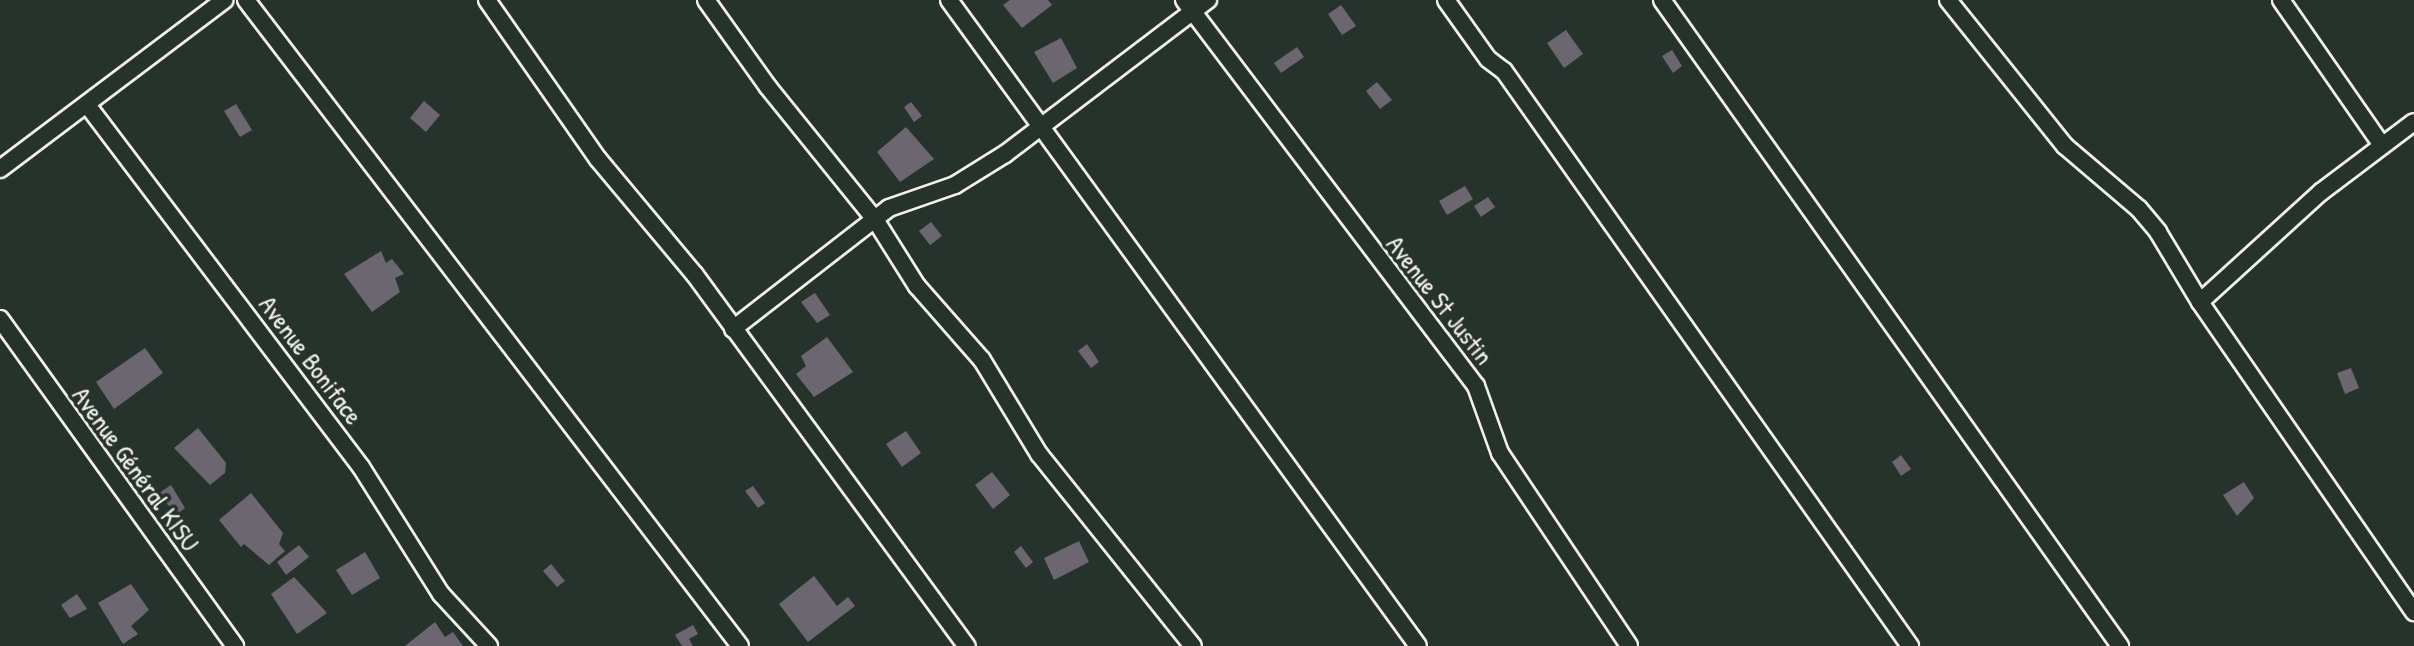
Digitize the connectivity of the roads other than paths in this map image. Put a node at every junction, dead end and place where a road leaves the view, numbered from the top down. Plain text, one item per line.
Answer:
1 (224, 0) edge
2 (246, 0) edge
3 (487, 0) edge
4 (706, 0) edge
5 (949, 0) edge
6 (1208, 0) edge
7 (1446, 0) edge
8 (1662, 0) edge
9 (1948, 0) edge
10 (2281, 0) edge
11 (1188, 6) edge
12 (88, 106) junction
13 (2414, 122) edge
14 (1040, 127) junction
15 (2381, 144) junction
16 (0, 169) edge
17 (876, 221) junction
18 (2200, 302) junction
19 (0, 319) edge
20 (733, 329) junction
21 (2414, 612) edge
22 (235, 646) edge
23 (489, 646) edge
24 (740, 646) edge
25 (967, 646) edge
26 (1193, 646) edge
27 (1418, 646) edge
28 (1629, 646) edge
29 (1910, 646) edge
30 (2120, 646) edge

1 - 12 street
2 - 24 street
3 - 20 street
4 - 17 street
5 - 14 street
6 - 11 street
7 - 29 street
8 - 30 street
9 - 18 street
10 - 15 street
11 - 14 street
11 - 28 street, Avenue St Justin
12 - 16 street
12 - 23 street, Avenue Boniface
13 - 15 street
14 - 17 street
14 - 27 street
15 - 18 street
17 - 20 street
17 - 26 street
18 - 21 street
19 - 22 street, Avenue Général KISU
20 - 25 street

